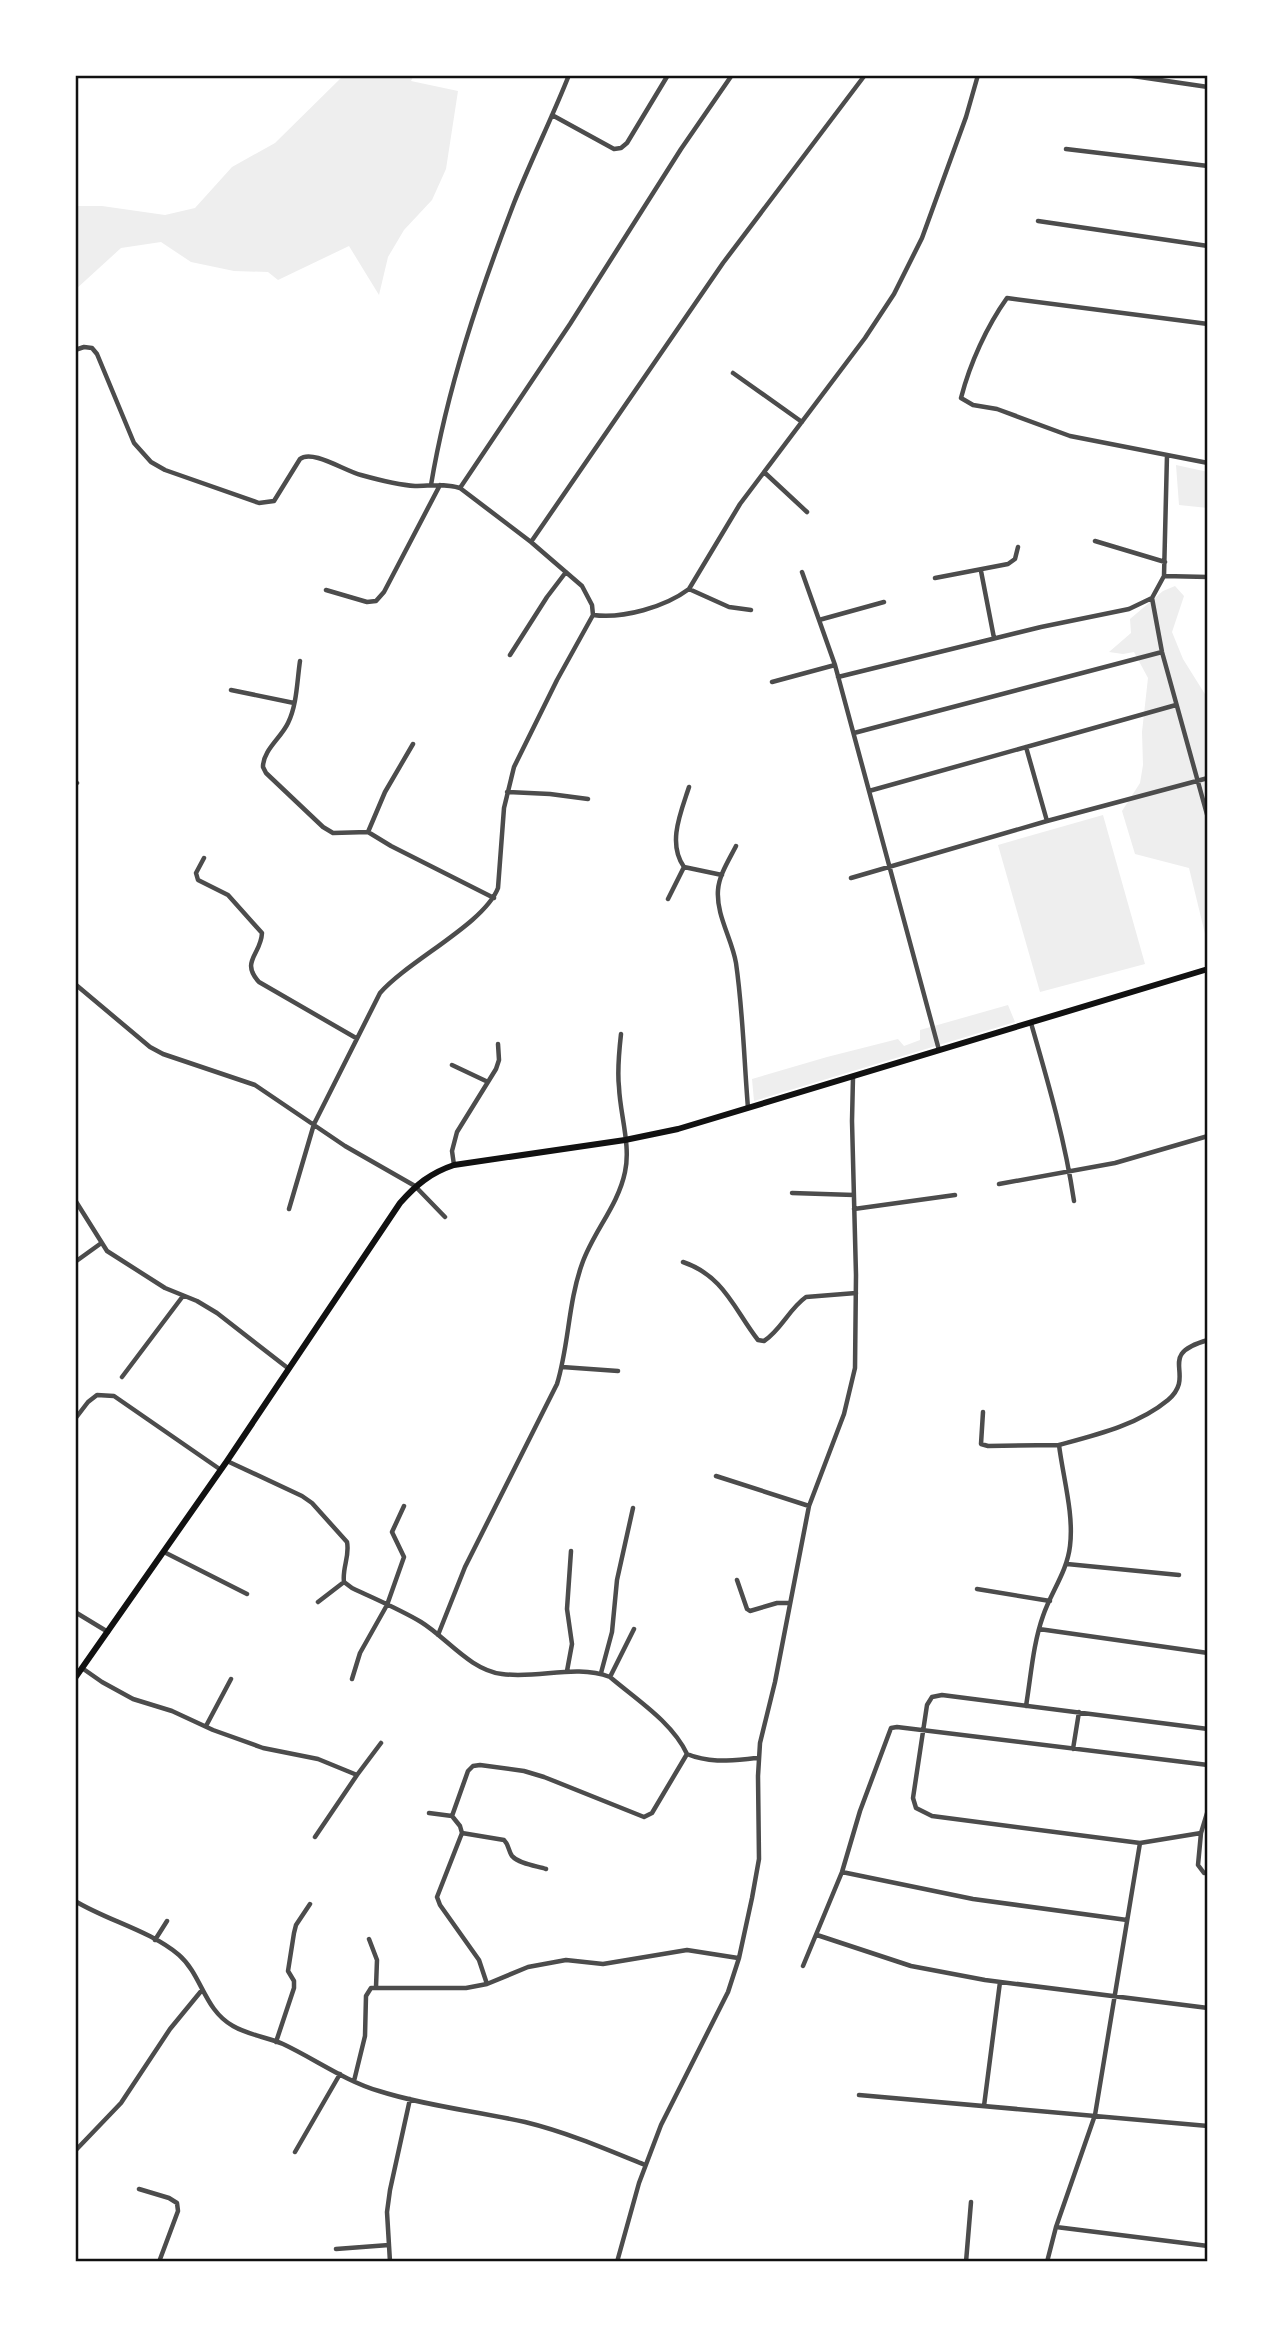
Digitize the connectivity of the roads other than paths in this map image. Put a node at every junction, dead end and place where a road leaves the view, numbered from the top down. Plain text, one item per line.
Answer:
1 (569, 75) edge
2 (668, 75) edge
3 (732, 75) edge
4 (865, 75) edge
5 (978, 75) edge
6 (1126, 75) edge
7 (1208, 87) edge
8 (552, 115) junction
9 (1066, 149) dead end
10 (1208, 166) edge
11 (1038, 221) dead end
12 (1208, 246) edge
13 (1208, 324) edge
14 (75, 350) edge
15 (733, 373) dead end
16 (802, 422) junction
17 (1167, 455) junction
18 (1208, 463) edge
19 (764, 472) junction
20 (431, 485) junction
21 (440, 485) junction
22 (460, 488) junction
23 (807, 512) dead end
24 (1095, 541) dead end
25 (531, 542) junction
26 (1018, 547) dead end
27 (1165, 562) junction
28 (981, 570) junction
29 (566, 572) junction
30 (802, 572) dead end
31 (1164, 576) junction
32 (1208, 577) edge
33 (935, 578) dead end
34 (689, 589) junction
35 (326, 590) dead end
36 (1152, 598) junction
37 (884, 602) dead end
38 (751, 610) dead end
39 (593, 615) junction
40 (819, 620) junction
41 (994, 638) junction
42 (1162, 652) junction
43 (510, 655) dead end
44 (300, 661) dead end
45 (835, 665) junction
46 (838, 677) junction
47 (772, 682) dead end
48 (231, 690) dead end
49 (294, 703) junction
50 (1176, 705) junction
51 (853, 733) junction
52 (413, 744) dead end
53 (1026, 747) junction
54 (1208, 778) edge
55 (1198, 781) junction
56 (689, 788) dead end
57 (869, 791) junction
58 (507, 792) junction
59 (588, 799) dead end
60 (1208, 818) edge
61 (1047, 821) junction
62 (368, 832) junction
63 (736, 846) dead end
64 (204, 858) dead end
65 (684, 867) junction
66 (890, 867) junction
67 (722, 875) junction
68 (851, 878) dead end
69 (494, 898) junction
70 (668, 899) dead end
71 (1208, 969) edge
72 (75, 985) edge
73 (1031, 1023) junction
74 (621, 1034) dead end
75 (356, 1038) junction
76 (498, 1044) dead end
77 (939, 1051) junction
78 (452, 1065) dead end
79 (853, 1077) junction
80 (488, 1082) junction
81 (748, 1109) junction
82 (314, 1124) junction
83 (1208, 1136) edge
84 (625, 1140) junction
85 (454, 1165) junction
86 (1070, 1172) junction
87 (999, 1184) dead end
88 (415, 1186) junction
89 (792, 1193) dead end
90 (854, 1195) junction
91 (955, 1195) dead end
92 (75, 1200) edge
93 (1074, 1201) dead end
94 (289, 1209) dead end
95 (854, 1209) junction
96 (445, 1217) dead end
97 (100, 1244) junction
98 (75, 1262) edge
99 (683, 1262) dead end
100 (856, 1293) junction
101 (183, 1296) junction
102 (1208, 1340) edge
103 (562, 1367) junction
104 (290, 1370) junction
105 (618, 1371) dead end
106 (122, 1377) dead end
107 (984, 1412) dead end
108 (75, 1419) edge
109 (1059, 1445) junction
110 (227, 1461) junction
111 (221, 1470) junction
112 (716, 1476) dead end
113 (404, 1506) dead end
114 (809, 1506) junction
115 (633, 1508) dead end
116 (571, 1551) dead end
117 (164, 1552) junction
118 (1067, 1564) junction
119 (1179, 1575) dead end
120 (737, 1580) dead end
121 (344, 1582) junction
122 (977, 1589) dead end
123 (247, 1594) dead end
124 (1049, 1601) junction
125 (318, 1602) dead end
126 (790, 1603) junction
127 (387, 1605) junction
128 (75, 1612) edge
129 (634, 1629) dead end
130 (1039, 1629) junction
131 (108, 1632) junction
132 (438, 1635) junction
133 (1208, 1653) edge
134 (82, 1668) junction
135 (567, 1671) junction
136 (601, 1673) junction
137 (610, 1677) junction
138 (75, 1678) edge
139 (231, 1678) dead end
140 (352, 1679) dead end
141 (1026, 1706) junction
142 (1079, 1713) junction
143 (206, 1726) junction
144 (1208, 1729) edge
145 (923, 1731) junction
146 (380, 1743) dead end
147 (1073, 1749) junction
148 (687, 1754) junction
149 (758, 1758) junction
150 (1208, 1765) edge
151 (357, 1775) junction
152 (1208, 1810) edge
153 (429, 1813) dead end
154 (452, 1816) junction
155 (462, 1833) junction
156 (1201, 1833) junction
157 (315, 1837) dead end
158 (1140, 1843) junction
159 (547, 1869) dead end
160 (842, 1872) junction
161 (1208, 1873) edge
162 (75, 1900) edge
163 (310, 1905) dead end
164 (1127, 1920) junction
165 (167, 1921) dead end
166 (817, 1935) junction
167 (369, 1939) dead end
168 (155, 1940) junction
169 (739, 1958) junction
170 (803, 1966) dead end
171 (1000, 1982) junction
172 (487, 1984) junction
173 (376, 1987) junction
174 (202, 1990) junction
175 (1116, 1998) junction
176 (1208, 2008) edge
177 (276, 2042) junction
178 (340, 2074) junction
179 (354, 2081) junction
180 (859, 2095) dead end
181 (410, 2099) junction
182 (984, 2106) junction
183 (1095, 2115) junction
184 (1208, 2126) edge
185 (75, 2151) edge
186 (295, 2152) dead end
187 (645, 2165) junction
188 (139, 2189) dead end
189 (971, 2202) dead end
190 (1056, 2227) junction
191 (389, 2245) junction
192 (1208, 2246) edge
193 (336, 2249) dead end
194 (159, 2262) edge
195 (390, 2262) edge
196 (617, 2262) edge
197 (966, 2262) edge
198 (1047, 2262) edge

1 - 8 street
2 - 8 street
3 - 22 street
4 - 25 street
5 - 16 street
6 - 7 street
8 - 20 street
9 - 10 street
11 - 12 street
13 - 17 street
14 - 20 street
15 - 16 street
16 - 19 street
17 - 18 street
17 - 27 street
19 - 23 street
19 - 34 street
20 - 21 street
21 - 22 street
21 - 35 street
22 - 25 street
24 - 27 street
25 - 29 street
26 - 28 street
27 - 31 street
28 - 33 street
28 - 41 street
29 - 39 street
29 - 43 street
30 - 40 street
31 - 32 street
31 - 36 street
34 - 38 street
34 - 39 street
36 - 41 street
36 - 42 street
37 - 40 street
39 - 58 street
40 - 45 street
41 - 46 street
42 - 50 street
42 - 51 street
44 - 49 street
45 - 46 street
45 - 47 street
46 - 51 street
48 - 49 street
49 - 62 street
50 - 53 street
50 - 55 street
51 - 57 street
52 - 62 street
53 - 57 street
53 - 61 street
54 - 55 street
55 - 60 street
55 - 61 street
56 - 65 street
57 - 66 street
58 - 59 street
58 - 69 street
61 - 66 street
62 - 69 street
63 - 67 street
64 - 75 street
65 - 67 street
65 - 70 street
66 - 68 street
66 - 77 street
67 - 81 street
69 - 75 street
71 - 73 main road
72 - 82 street
73 - 77 main road
73 - 86 street
74 - 84 street
75 - 82 street
76 - 80 street
77 - 79 main road
78 - 80 street
79 - 81 main road
79 - 90 street
80 - 85 street
81 - 84 main road
82 - 88 street
82 - 94 street
83 - 86 street
84 - 85 main road
84 - 103 street
85 - 88 main road
86 - 87 street
86 - 93 street
88 - 96 street
88 - 104 main road
89 - 90 street
90 - 95 street
91 - 95 street
92 - 97 street
95 - 100 street
97 - 98 street
97 - 101 street
99 - 100 street
100 - 114 street
101 - 104 street
101 - 106 street
102 - 109 street
103 - 105 street
103 - 132 street
104 - 110 main road
107 - 109 street
108 - 111 street
109 - 118 street
110 - 111 main road
110 - 121 street
111 - 117 main road
112 - 114 street
113 - 127 street
114 - 126 street
115 - 136 street
116 - 135 street
117 - 123 street
117 - 131 main road
118 - 119 street
118 - 124 street
120 - 126 street
121 - 125 street
121 - 127 street
122 - 124 street
124 - 130 street
126 - 149 street
127 - 132 street
127 - 140 street
128 - 131 street
129 - 137 street
130 - 133 street
130 - 141 street
131 - 134 main road
132 - 135 street
134 - 138 main road
134 - 143 street
135 - 136 street
136 - 137 street
137 - 148 street
139 - 143 street
141 - 142 street
141 - 145 street
142 - 144 street
142 - 147 street
143 - 151 street
145 - 147 street
145 - 158 street
145 - 160 street
146 - 151 street
147 - 150 street
148 - 149 street
148 - 154 street
149 - 169 street
151 - 157 street
152 - 156 street
153 - 154 street
154 - 155 street
155 - 159 street
155 - 172 street
156 - 158 street
156 - 161 street
158 - 164 street
160 - 164 street
160 - 166 street
162 - 168 street
163 - 177 street
164 - 175 street
165 - 168 street
166 - 170 street
166 - 171 street
167 - 173 street
168 - 174 street
169 - 172 street
169 - 187 street
171 - 175 street
171 - 182 street
172 - 173 street
173 - 179 street
174 - 177 street
174 - 185 street
175 - 176 street
175 - 183 street
177 - 178 street
178 - 179 street
178 - 186 street
179 - 181 street
180 - 182 street
181 - 187 street
181 - 191 street
182 - 183 street
183 - 184 street
183 - 190 street
187 - 196 street
188 - 194 street
189 - 197 street
190 - 192 street
190 - 198 street
191 - 193 street
191 - 195 street

